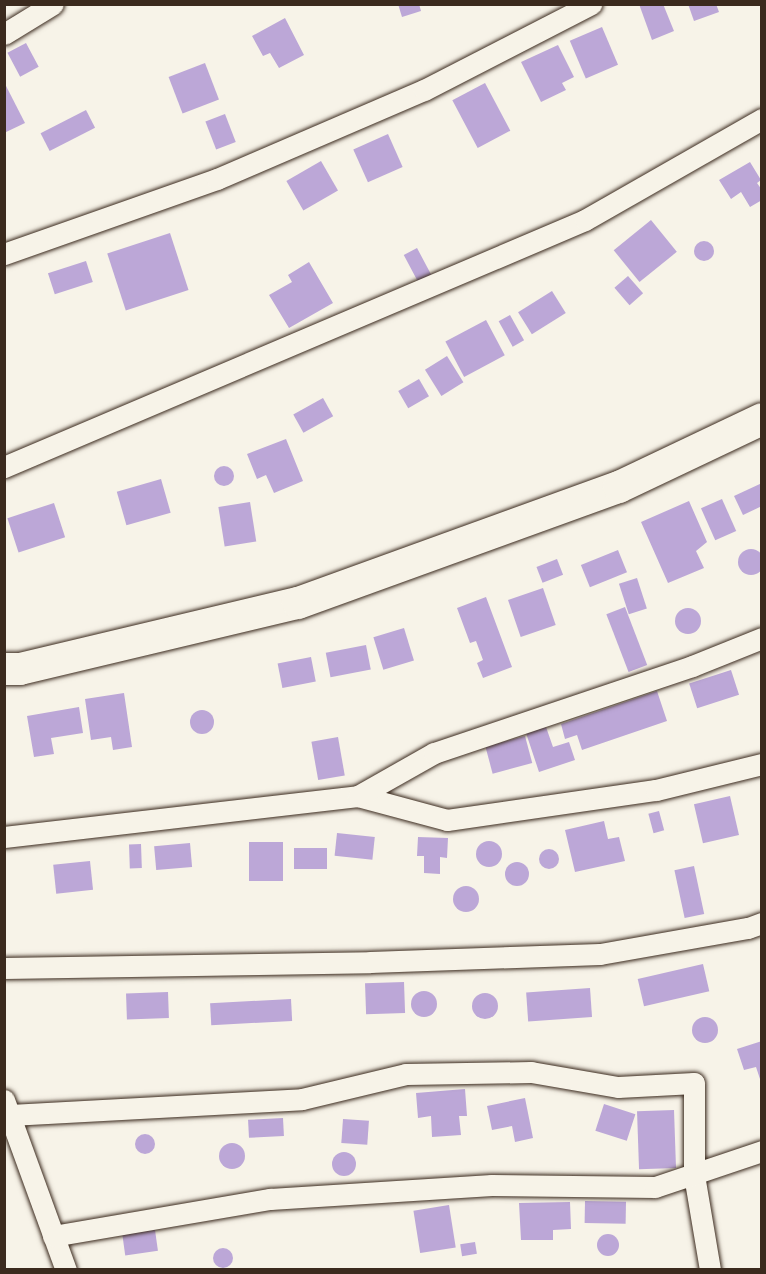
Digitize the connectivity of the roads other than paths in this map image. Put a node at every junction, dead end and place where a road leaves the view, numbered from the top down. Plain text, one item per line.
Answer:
1 (53, 4) edge
2 (591, 4) edge
3 (4, 34) edge
4 (762, 119) edge
5 (4, 254) edge
6 (762, 419) edge
7 (4, 468) edge
8 (762, 638) edge
9 (4, 669) edge
10 (762, 764) edge
11 (358, 796) junction
12 (4, 837) edge
13 (762, 923) edge
14 (4, 968) edge
15 (7, 1107) edge
16 (762, 1151) edge
17 (694, 1174) junction
18 (53, 1236) junction
19 (66, 1269) edge
20 (710, 1269) edge

1 - 3 street
2 - 5 street
4 - 7 street
6 - 9 street
8 - 11 street
10 - 11 street
11 - 12 street
13 - 14 street
15 - 17 street
15 - 18 street
16 - 17 street
17 - 18 street
17 - 20 street
18 - 19 street

